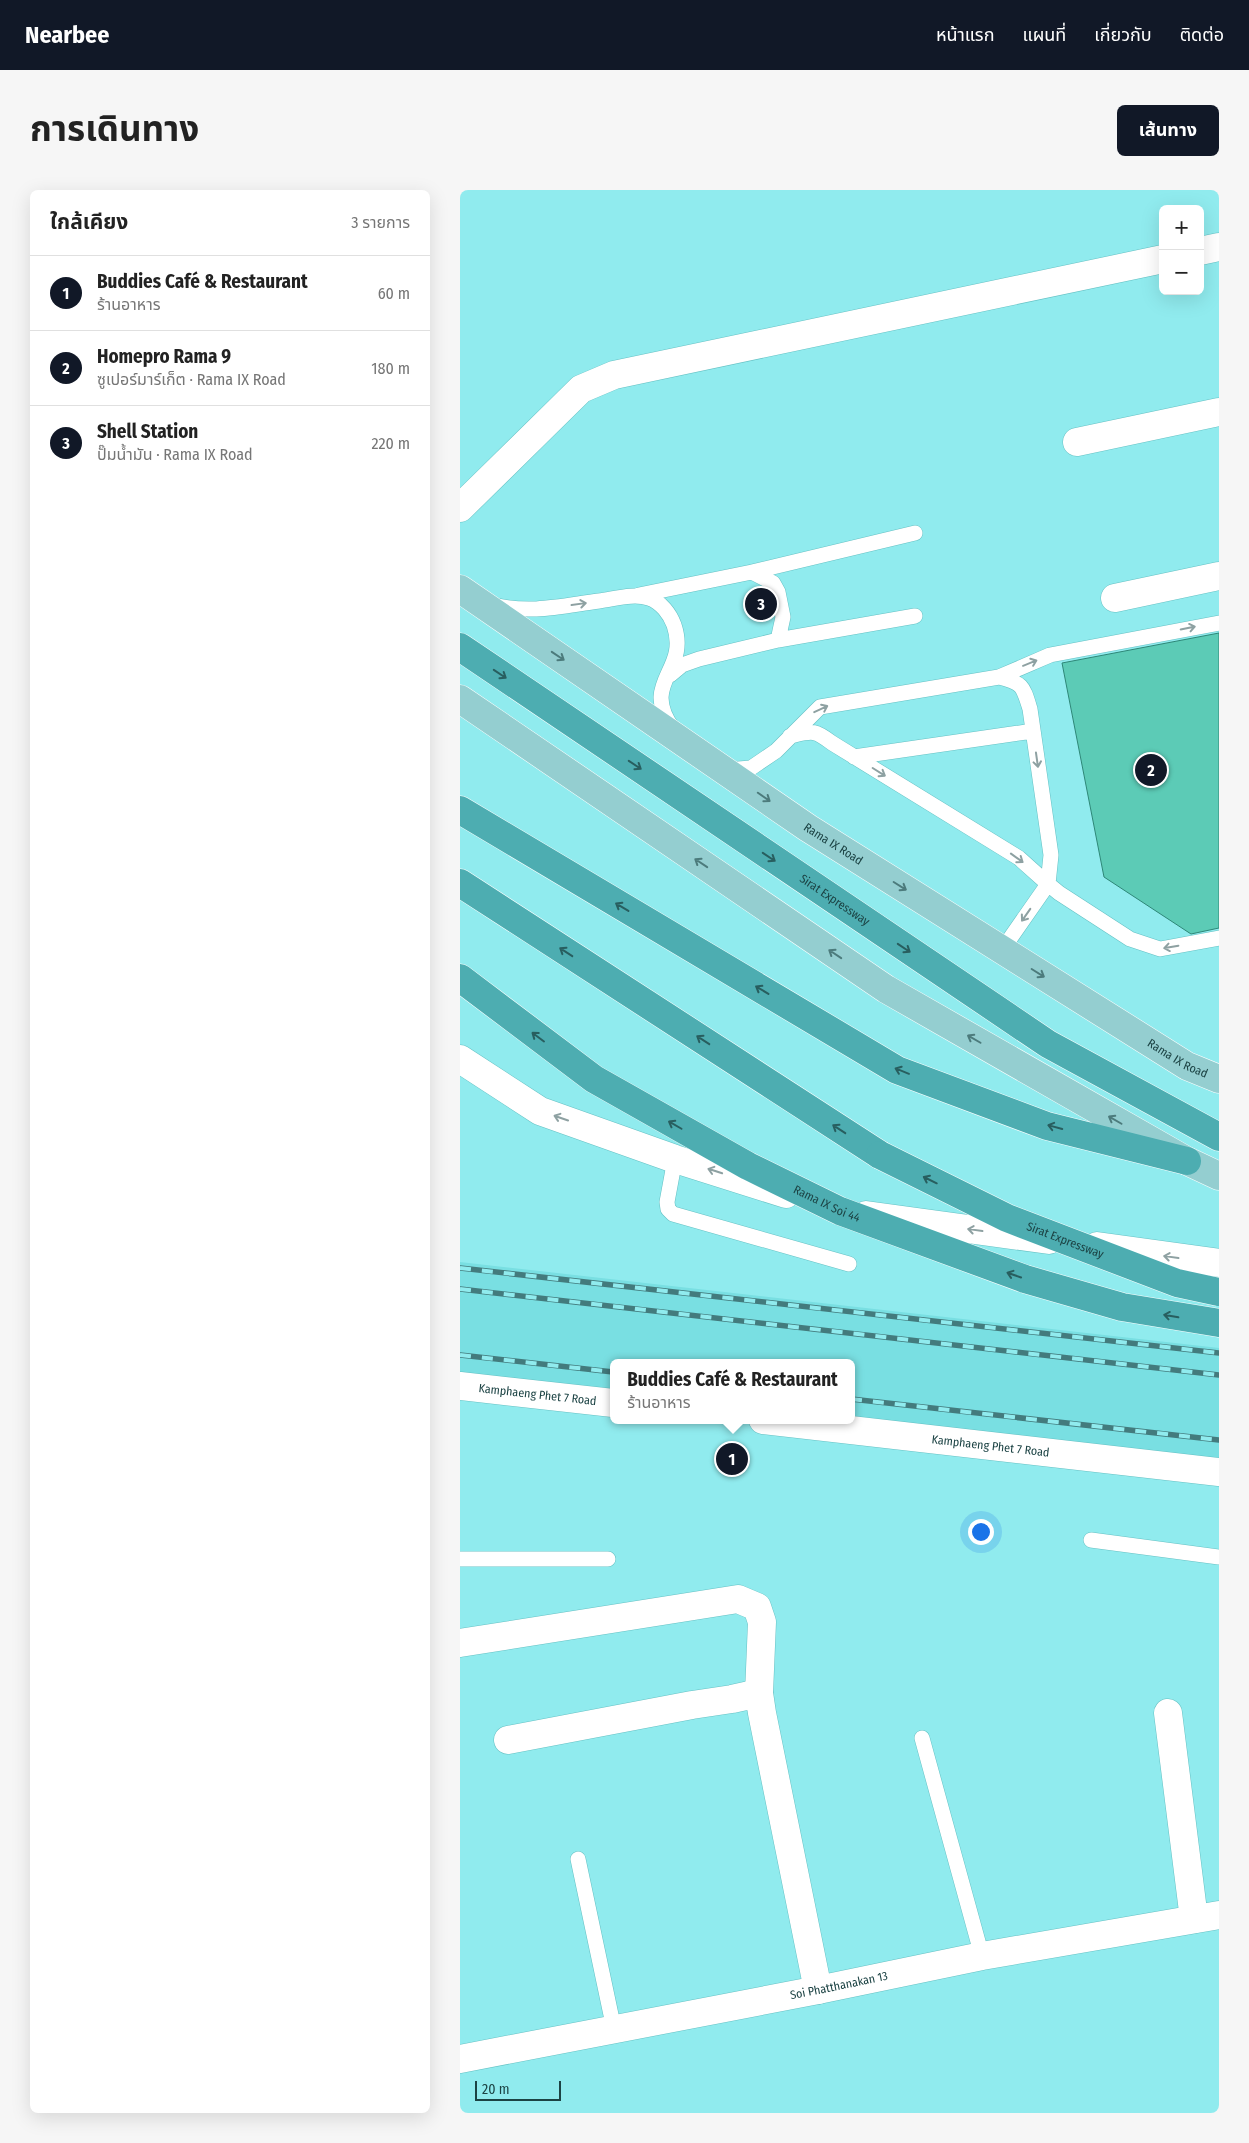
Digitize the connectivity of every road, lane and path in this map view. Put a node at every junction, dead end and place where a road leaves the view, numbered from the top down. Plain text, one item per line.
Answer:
1 (1219, 247) edge
2 (1204, 250) edge
3 (1159, 260) edge
4 (1219, 412) edge
5 (1077, 442) dead end
6 (460, 508) edge
7 (915, 533) dead end
8 (752, 572) junction
9 (1219, 576) edge
10 (470, 596) edge
11 (630, 596) junction
12 (1115, 598) dead end
13 (915, 616) dead end
14 (1219, 623) edge
15 (778, 640) junction
16 (460, 646) edge
17 (666, 678) junction
18 (999, 678) junction
19 (460, 699) edge
20 (1033, 731) junction
21 (790, 736) junction
22 (680, 738) junction
23 (854, 757) junction
24 (725, 770) junction
25 (460, 810) edge
26 (460, 883) edge
27 (1048, 884) junction
28 (1219, 938) edge
29 (1002, 950) junction
30 (460, 978) edge
31 (460, 1059) edge
32 (1219, 1079) edge
33 (1219, 1137) edge
34 (675, 1159) junction
35 (1187, 1161) junction
36 (1219, 1176) edge
37 (840, 1211) junction
38 (1219, 1263) edge
39 (849, 1264) dead end
40 (1219, 1292) edge
41 (1219, 1324) edge
42 (460, 1386) edge
43 (610, 1403) edge
44 (798, 1424) edge
45 (1219, 1472) edge
46 (1091, 1540) dead end
47 (1219, 1557) edge
48 (460, 1559) edge
49 (608, 1560) dead end
50 (460, 1643) edge
51 (759, 1693) junction
52 (1168, 1713) dead end
53 (922, 1738) dead end
54 (508, 1740) dead end
55 (578, 1858) dead end
56 (1206, 1917) edge
57 (982, 1956) junction
58 (818, 1990) junction
59 (614, 2029) junction
60 (460, 2059) edge

1 - 2 street
3 - 6 street
4 - 5 street
7 - 8 lane
8 - 11 lane
8 - 15 lane
9 - 12 street
10 -> 11 lane
10 -> 22 main road, Rama IX Road
11 - 17 lane
13 - 15 lane
18 -> 14 lane
15 - 17 lane
16 -> 33 highway, Sirat Expressway
17 - 22 lane
18 - 20 lane
21 -> 18 lane
35 -> 19 main road
20 - 23 lane
20 -> 27 lane
21 - 23 lane
21 - 24 lane
22 - 24 main road, Rama IX Road
23 -> 27 lane
24 -> 29 main road, Rama IX Road
35 -> 25 highway
40 -> 26 highway, Sirat Expressway, bridge
28 -> 27 lane
27 -> 29 lane
29 -> 32 main road, Rama IX Road
37 -> 30 highway
34 -> 31 street, Rama IX Soi 44
37 -> 34 street, Rama IX Soi 44
34 - 39 lane
35 - 36 main road
38 -> 37 street, Rama IX Soi 44
41 -> 37 highway
42 - 43 street, Kamphaeng Phet 7 Road
44 - 45 street, Kamphaeng Phet 7 Road
46 - 47 lane
48 - 49 lane
50 - 51 street
51 - 54 street
51 - 58 street
52 - 56 street
53 - 57 lane
55 - 59 lane
56 - 57 street, Soi Phatthanakan 13
57 - 58 street, Soi Phatthanakan 13
58 - 59 street, Soi Phatthanakan 13
59 - 60 street, Soi Phatthanakan 13

